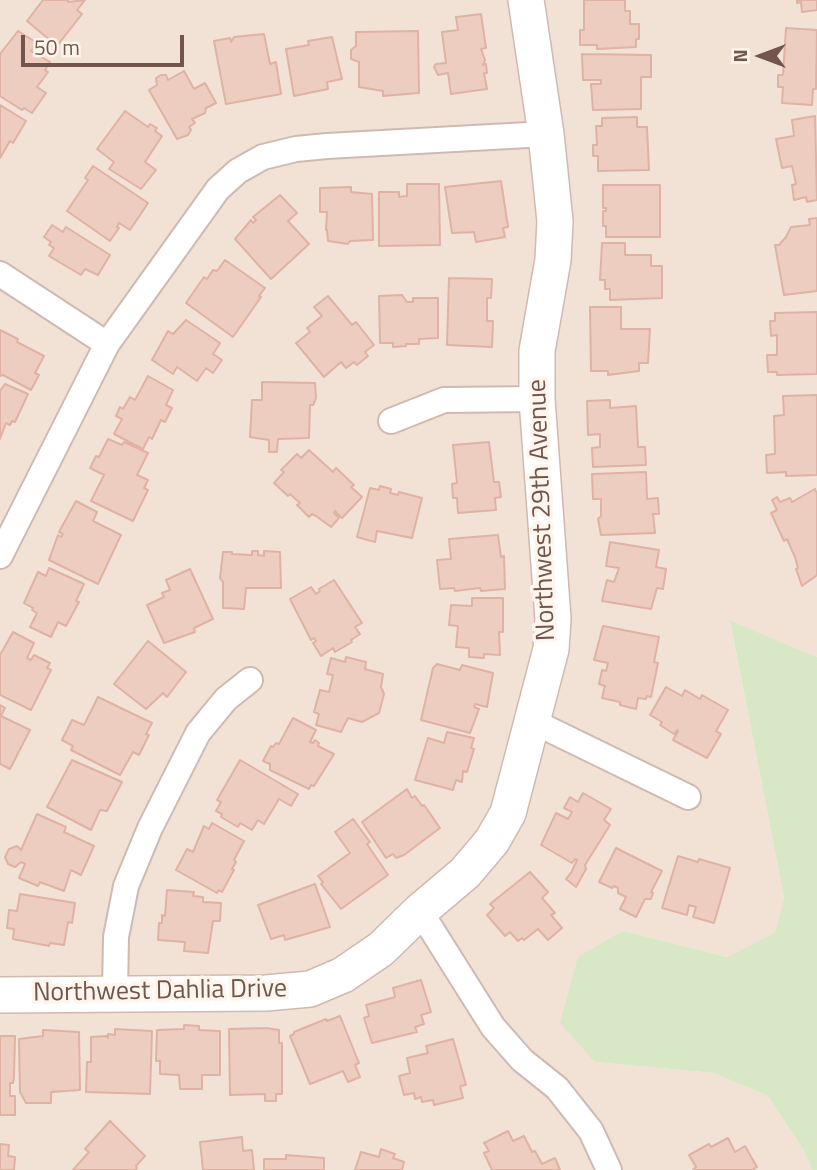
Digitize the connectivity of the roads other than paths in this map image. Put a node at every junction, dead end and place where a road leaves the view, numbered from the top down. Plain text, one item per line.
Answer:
1 (526, 0) edge
2 (545, 134) junction
3 (0, 274) edge
4 (107, 344) junction
5 (537, 399) junction
6 (391, 421) dead end
7 (0, 556) edge
8 (250, 680) dead end
9 (532, 722) junction
10 (688, 797) dead end
11 (420, 911) junction
12 (115, 993) junction
13 (0, 995) edge
14 (609, 1170) edge

1 - 2 street, Northwest 29th Avenue
2 - 4 street
2 - 5 street, Northwest 29th Avenue
3 - 4 street
4 - 7 street
5 - 6 street
5 - 9 street, Northwest 29th Avenue
8 - 12 street
9 - 10 street
9 - 11 street, Northwest 29th Avenue
11 - 12 street, Northwest Dahlia Drive
11 - 14 street
12 - 13 street, Northwest Dahlia Drive

